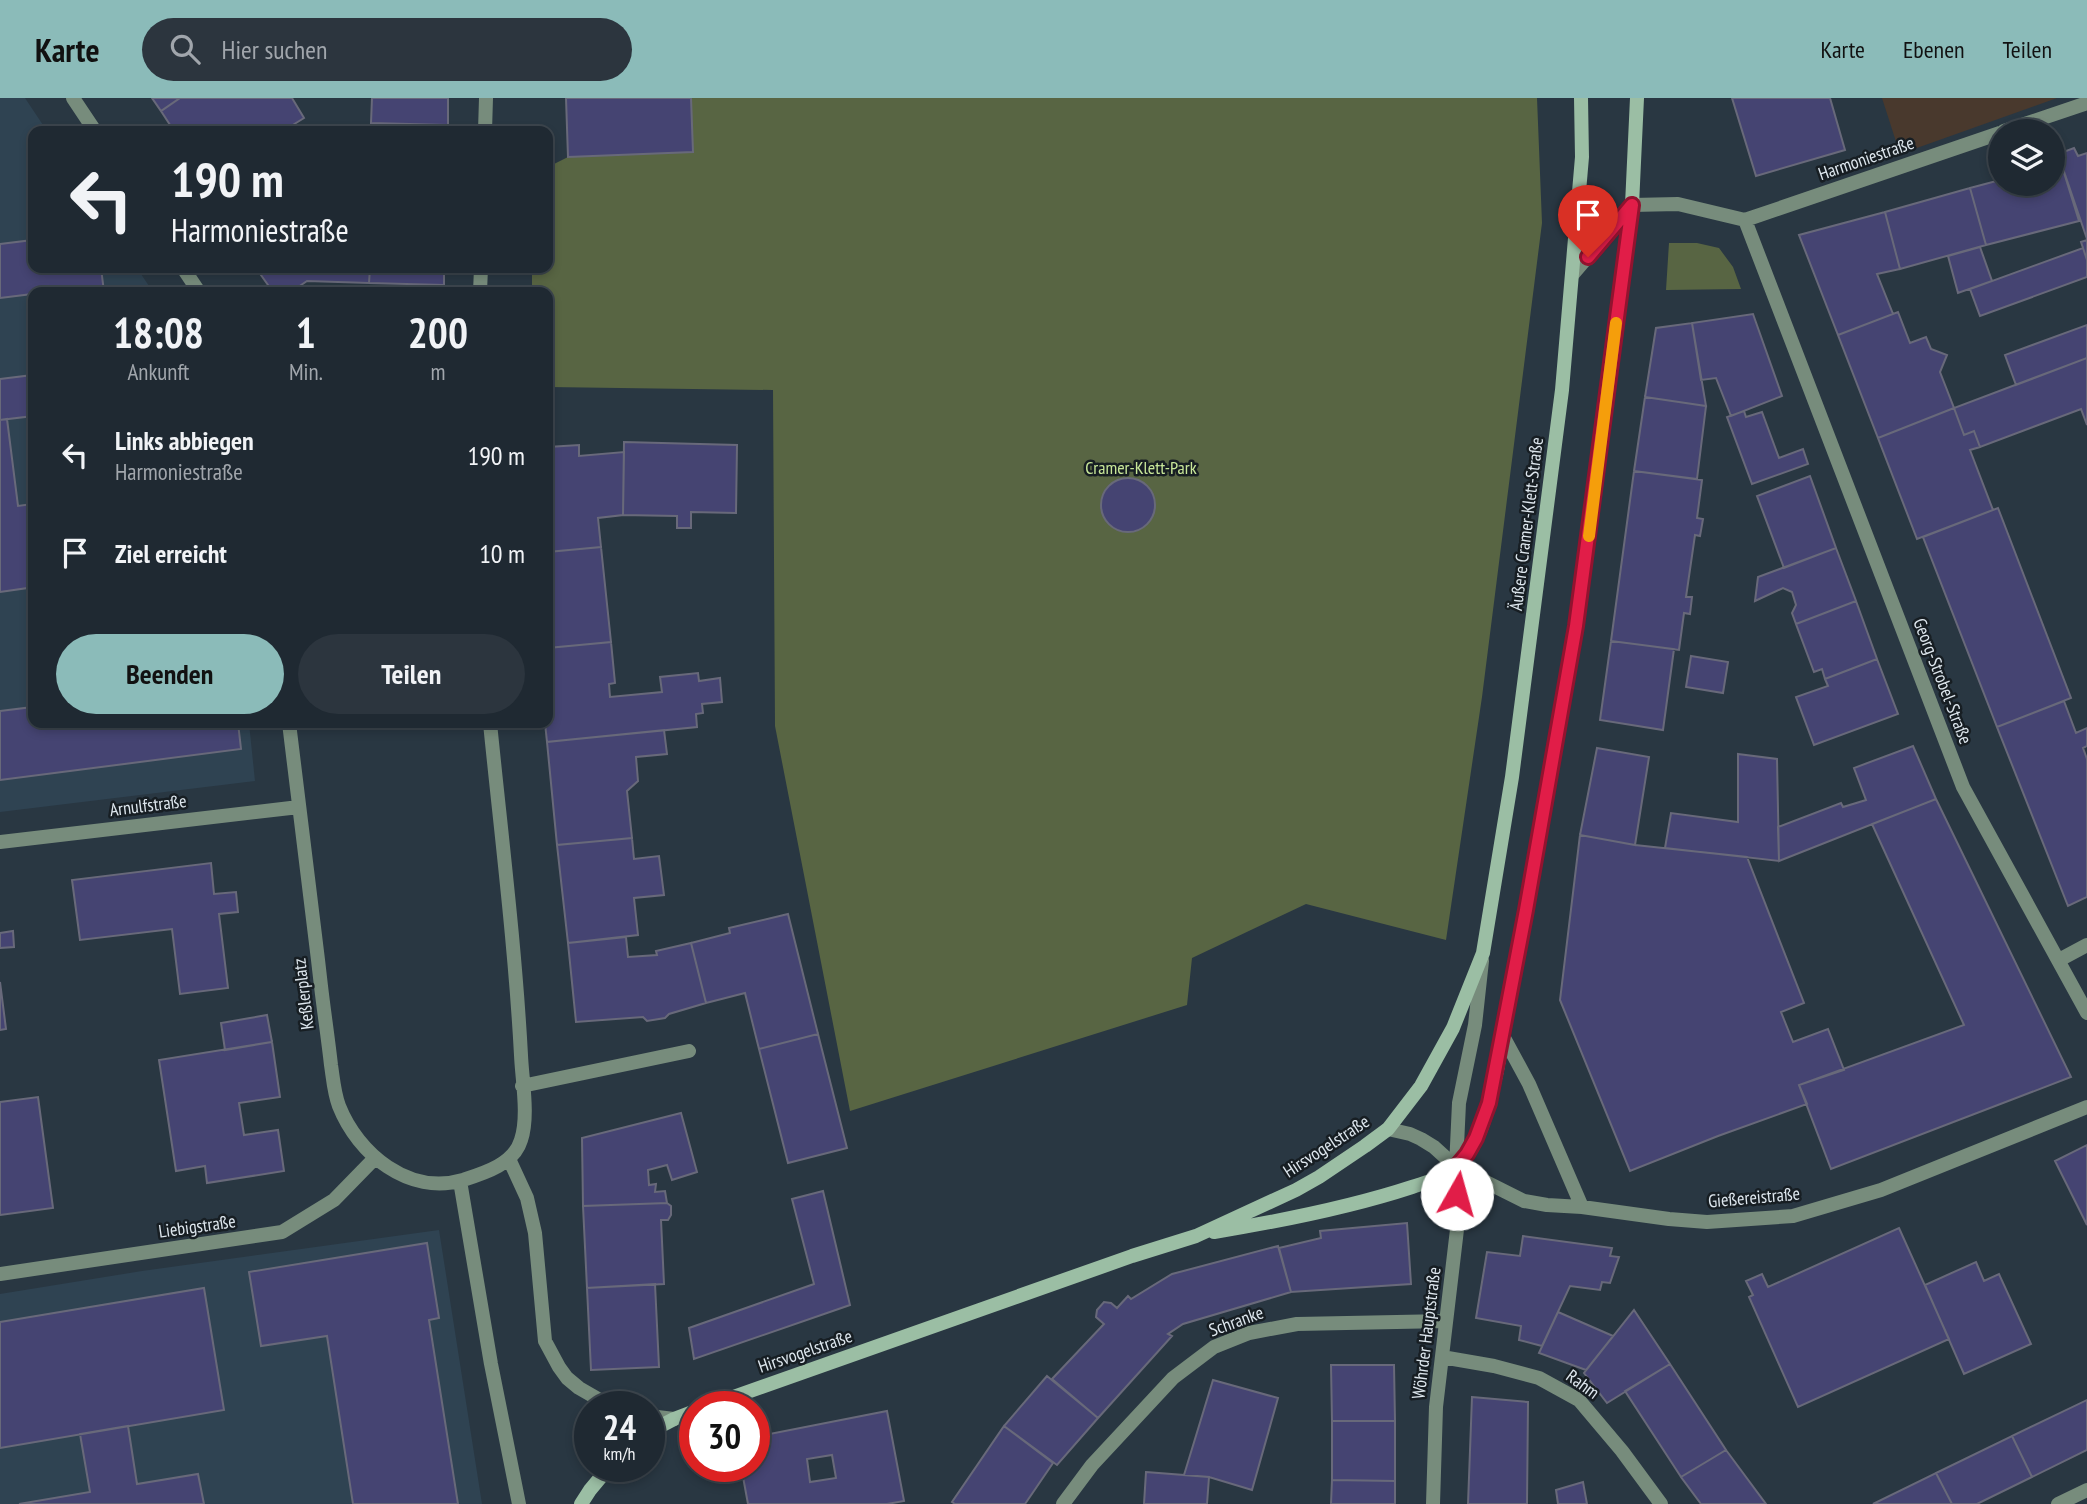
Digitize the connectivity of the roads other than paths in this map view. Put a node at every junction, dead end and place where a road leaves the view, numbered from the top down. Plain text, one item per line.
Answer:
1 (73, 98) edge
2 (486, 98) edge
3 (1581, 98) edge
4 (1637, 98) edge
5 (2087, 103) edge
6 (2040, 119) edge
7 (92, 126) edge
8 (485, 126) edge
9 (1988, 137) edge
10 (1632, 205) junction
11 (1745, 220) junction
12 (1573, 274) junction
13 (290, 728) edge
14 (491, 728) edge
15 (299, 807) junction
16 (0, 842) edge
17 (2087, 945) edge
18 (1483, 953) junction
19 (2059, 960) junction
20 (2087, 1013) edge
21 (1503, 1035) junction
22 (689, 1051) dead end
23 (522, 1086) junction
24 (2087, 1107) edge
25 (1388, 1129) junction
26 (374, 1159) junction
27 (509, 1159) junction
28 (1456, 1167) junction
29 (460, 1181) junction
30 (1582, 1207) junction
31 (1196, 1236) junction
32 (0, 1274) edge
33 (1446, 1321) junction
34 (1442, 1357) junction
35 (584, 1391) edge
36 (750, 1391) edge
37 (679, 1417) edge
38 (665, 1418) edge
39 (674, 1419) junction
40 (665, 1424) edge
41 (597, 1482) edge
42 (2087, 1490) edge
43 (519, 1504) edge
44 (581, 1504) edge
45 (1063, 1504) edge
46 (1433, 1504) edge
47 (1661, 1504) edge
48 (2058, 1504) edge

1 - 7 street
2 - 8 street
3 - 12 main road, Äußere Cramer-Klett-Straße
4 - 10 main road
5 - 6 street, Harmoniestraße
9 - 11 street, Harmoniestraße
10 - 11 street
10 - 12 street
10 - 21 main road
11 - 19 street, Georg-Strobel-Straße
12 - 18 main road, Äußere Cramer-Klett-Straße
13 - 15 street, Keßlerplatz
14 - 23 street
15 - 16 street, Arnulfstraße
15 - 26 street, Keßlerplatz
17 - 19 street
18 - 25 main road, Äußere Cramer-Klett-Straße
18 - 28 street, Äußere Cramer-Klett-Straße
19 - 20 street, Georg-Strobel-Straße
21 - 28 main road
21 - 30 street
22 - 23 street
23 - 27 street
24 - 30 street, Gießereistraße
25 - 28 street, Hirsvogelstraße
25 - 31 main road, Hirsvogelstraße
26 - 29 street, Keßlerplatz
26 - 32 street, Liebigstraße
27 - 29 street, Keßlerplatz
27 - 35 street
28 - 30 street, Gießereistraße
28 - 31 main road, Hirsvogelstraße
28 - 33 street, Wöhrder Hauptstraße
29 - 43 street
31 - 36 main road, Hirsvogelstraße
33 - 34 street, Wöhrder Hauptstraße
33 - 45 street, Schranke
34 - 46 street, Wöhrder Hauptstraße
34 - 47 street, Rahm
37 - 39 main road
38 - 39 street
39 - 40 main road
41 - 44 main road
42 - 48 street

